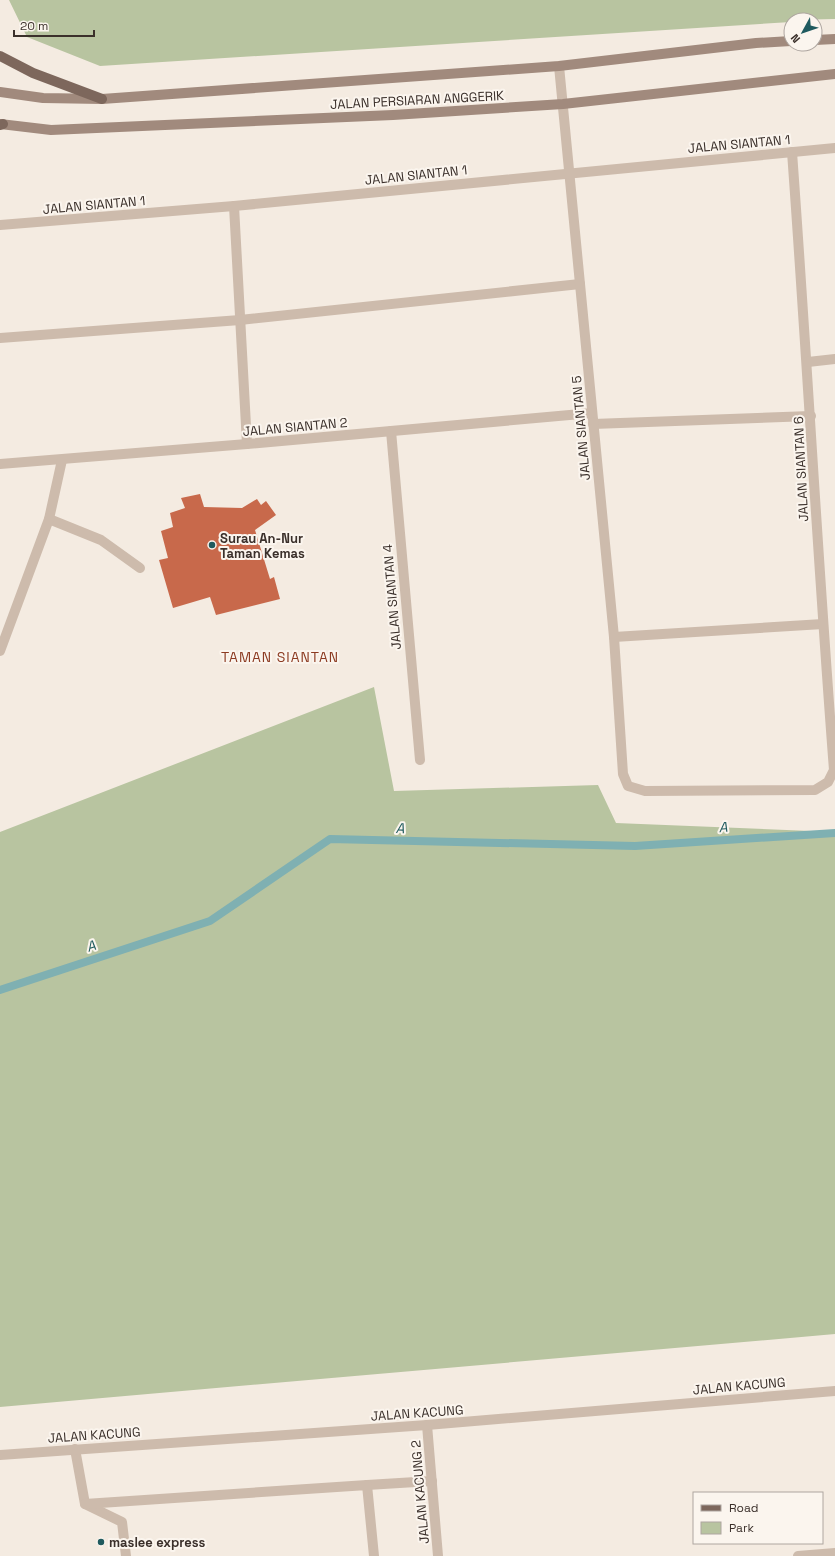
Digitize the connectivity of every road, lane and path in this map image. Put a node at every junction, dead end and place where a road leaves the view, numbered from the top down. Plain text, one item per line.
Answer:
1 (835, 39) edge
2 (823, 40) edge
3 (783, 41) edge
4 (0, 56) edge
5 (560, 66) junction
6 (835, 74) edge
7 (0, 92) edge
8 (102, 99) junction
9 (563, 104) junction
10 (1, 124) edge
11 (835, 148) edge
12 (792, 152) junction
13 (570, 174) junction
14 (234, 206) junction
15 (0, 225) edge
16 (580, 284) junction
17 (240, 320) junction
18 (0, 338) edge
19 (835, 359) edge
20 (808, 362) junction
21 (592, 413) junction
22 (811, 416) junction
23 (593, 424) junction
24 (391, 431) junction
25 (247, 444) junction
26 (62, 460) junction
27 (0, 464) edge
28 (49, 519) junction
29 (140, 568) dead end
30 (823, 624) junction
31 (614, 637) junction
32 (0, 651) edge
33 (420, 760) dead end
34 (628, 786) joint
35 (835, 1391) edge
36 (427, 1426) junction
37 (75, 1448) junction
38 (0, 1455) edge
39 (432, 1480) junction
40 (366, 1485) junction
41 (85, 1504) junction
42 (835, 1553) edge
43 (126, 1556) edge
44 (374, 1556) edge
45 (438, 1556) edge
46 (802, 1556) edge

1 - 2 street
3 - 5 street, JALAN PERSIARAN ANGGERIK
4 - 8 main road
5 - 8 street, JALAN PERSIARAN ANGGERIK
5 - 9 street, JALAN SIANTAN 5
6 - 9 street, JALAN PERSIARAN ANGGERIK
7 - 8 street, JALAN PERSIARAN ANGGERIK
9 - 10 street, JALAN PERSIARAN ANGGERIK
9 - 13 street, JALAN SIANTAN 5
11 - 12 street, JALAN SIANTAN 1
12 - 13 street, JALAN SIANTAN 1
12 - 20 street, JALAN SIANTAN 6
13 - 14 street, JALAN SIANTAN 1
13 - 16 street, JALAN SIANTAN 5
14 - 15 street, JALAN SIANTAN 1
14 - 17 street
16 - 17 street
16 - 21 street, JALAN SIANTAN 5
17 - 18 street
17 - 25 street
19 - 20 street
20 - 22 street, JALAN SIANTAN 6
21 - 23 street, JALAN SIANTAN 5
21 - 24 street, JALAN SIANTAN 2
22 - 23 street
22 - 30 street, JALAN SIANTAN 6
23 - 31 street, JALAN SIANTAN 5
24 - 25 street, JALAN SIANTAN 2
24 - 33 street, JALAN SIANTAN 4
25 - 26 street, JALAN SIANTAN 2
26 - 27 street, JALAN SIANTAN 2
26 - 28 street
28 - 29 street
28 - 32 street
30 - 31 street
30 - 34 street, JALAN SIANTAN 6
31 - 34 street, JALAN SIANTAN 5
35 - 36 street, JALAN KACUNG
36 - 37 street, JALAN KACUNG
36 - 39 street, JALAN KACUNG 2
37 - 38 street, JALAN KACUNG
37 - 41 street
39 - 40 street
39 - 45 street, JALAN KACUNG 2
40 - 41 street
40 - 44 street
41 - 43 street
42 - 46 street

